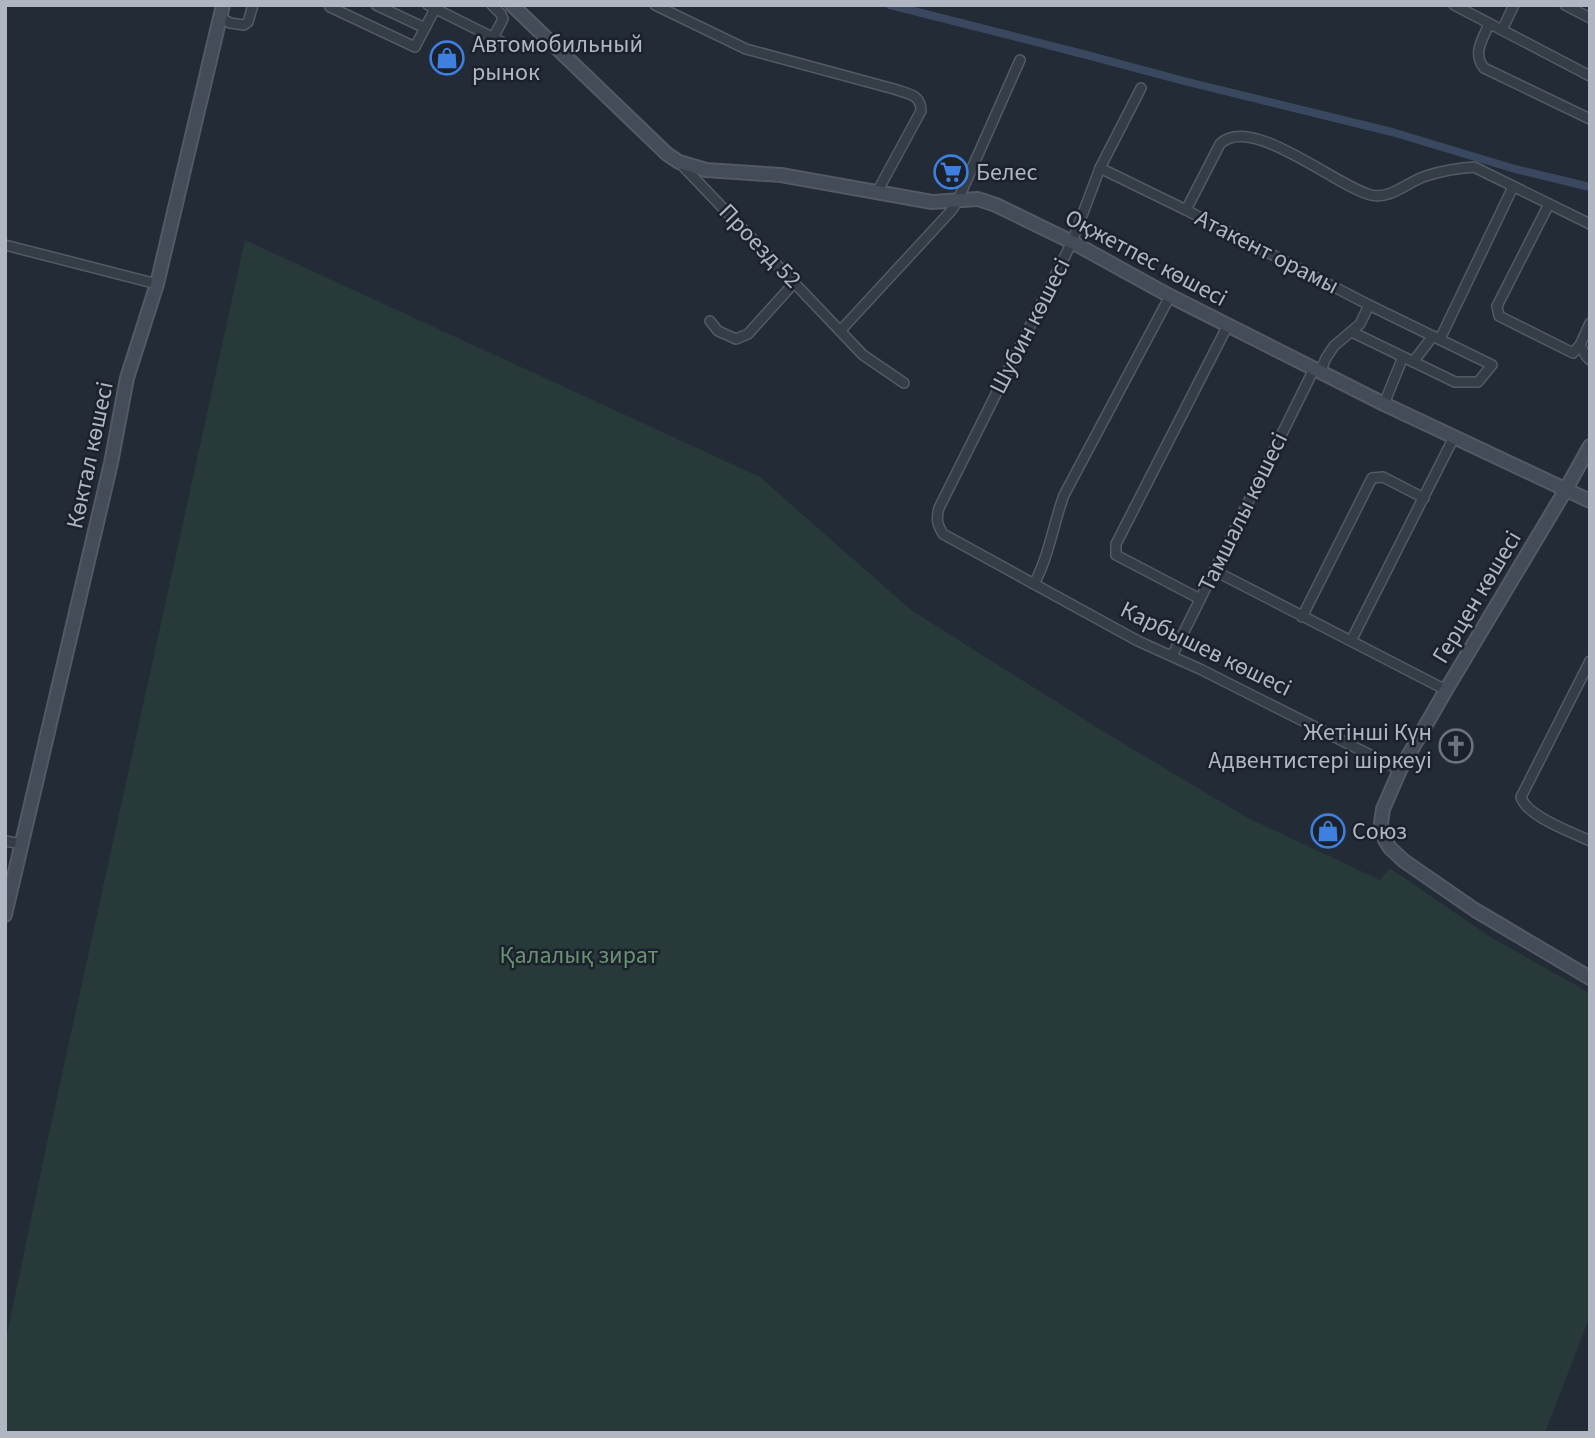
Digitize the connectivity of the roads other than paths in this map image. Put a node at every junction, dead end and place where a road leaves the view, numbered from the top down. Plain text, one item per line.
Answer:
1 (253, 5) edge
2 (328, 5) edge
3 (376, 5) edge
4 (492, 5) edge
5 (512, 5) edge
6 (655, 5) edge
7 (1454, 5) edge
8 (1514, 5) edge
9 (1565, 5) edge
10 (433, 6) edge
11 (222, 11) edge
12 (1590, 18) edge
13 (1489, 24) junction
14 (425, 28) junction
15 (1502, 30) junction
16 (1020, 60) dead end
17 (1590, 76) edge
18 (1141, 88) dead end
19 (1590, 119) edge
20 (679, 162) junction
21 (1100, 168) junction
22 (1513, 187) junction
23 (877, 192) junction
24 (957, 202) junction
25 (1549, 204) junction
26 (1186, 210) junction
27 (1590, 224) edge
28 (1072, 242) junction
29 (5, 245) edge
30 (795, 282) junction
31 (157, 284) junction
32 (1170, 296) junction
33 (1369, 305) junction
34 (710, 321) dead end
35 (1590, 323) edge
36 (1228, 325) junction
37 (841, 330) junction
38 (1352, 332) junction
39 (1436, 337) junction
40 (1576, 349) junction
41 (1408, 359) junction
42 (1590, 360) edge
43 (1317, 370) junction
44 (904, 383) dead end
45 (1384, 404) junction
46 (1454, 438) junction
47 (1590, 446) edge
48 (1565, 489) junction
49 (1424, 498) junction
50 (1590, 501) edge
51 (938, 525) joint
52 (1215, 571) junction
53 (1034, 584) junction
54 (1200, 599) junction
55 (1303, 617) junction
56 (1351, 641) junction
57 (1172, 656) junction
58 (1590, 661) edge
59 (1446, 690) junction
60 (1400, 770) junction
61 (1590, 841) edge
62 (5, 842) edge
63 (22, 844) junction
64 (5, 915) edge
65 (1590, 978) edge

1 - 11 street
2 - 14 street
3 - 14 street
4 - 10 street
5 - 20 street, Оқжетпес көшесі
6 - 23 street
7 - 13 street
8 - 15 street
9 - 12 street
10 - 14 street
11 - 31 street, Көктал көшесі
13 - 15 street
13 - 19 street
15 - 17 street
16 - 24 street
18 - 21 street, Шубин көшесі
20 - 23 street, Оқжетпес көшесі
20 - 30 street, Проезд 52
21 - 26 street, Атакент орамы
21 - 28 street, Шубин көшесі
22 - 25 street
22 - 26 street
22 - 39 street
23 - 24 street, Оқжетпес көшесі
24 - 28 street, Оқжетпес көшесі
24 - 37 street
25 - 27 street
25 - 40 street
26 - 33 street, Атакент орамы
28 - 32 street, Оқжетпес көшесі
28 - 51 street, Шубин көшесі
29 - 31 street
30 - 34 street
30 - 37 street, Проезд 52
31 - 63 street, Көктал көшесі
32 - 36 street, Оқжетпес көшесі
32 - 53 street
33 - 38 street, Тамшалы көшесі
33 - 39 street, Атакент орамы
35 - 40 street
36 - 43 street, Оқжетпес көшесі
36 - 54 street
37 - 44 street, Проезд 52
38 - 41 street
38 - 43 street, Тамшалы көшесі
39 - 41 street
39 - 41 street, Атакент орамы
40 - 42 street
41 - 45 street
43 - 45 street, Оқжетпес көшесі
43 - 52 street, Тамшалы көшесі
45 - 46 street, Оқжетпес көшесі
46 - 48 street, Оқжетпес көшесі
46 - 49 street
47 - 48 street, Герцен көшесі
48 - 50 street, Оқжетпес көшесі
48 - 59 street, Герцен көшесі
49 - 55 street
49 - 56 street
51 - 53 street, Карбышев көшесі
52 - 54 street, Тамшалы көшесі
52 - 55 street
53 - 57 street, Карбышев көшесі
54 - 57 street, Тамшалы көшесі
55 - 56 street
56 - 59 street
57 - 60 street, Карбышев көшесі
58 - 61 street
59 - 60 street, Герцен көшесі
60 - 65 street
62 - 63 street
63 - 64 street, Көктал көшесі

